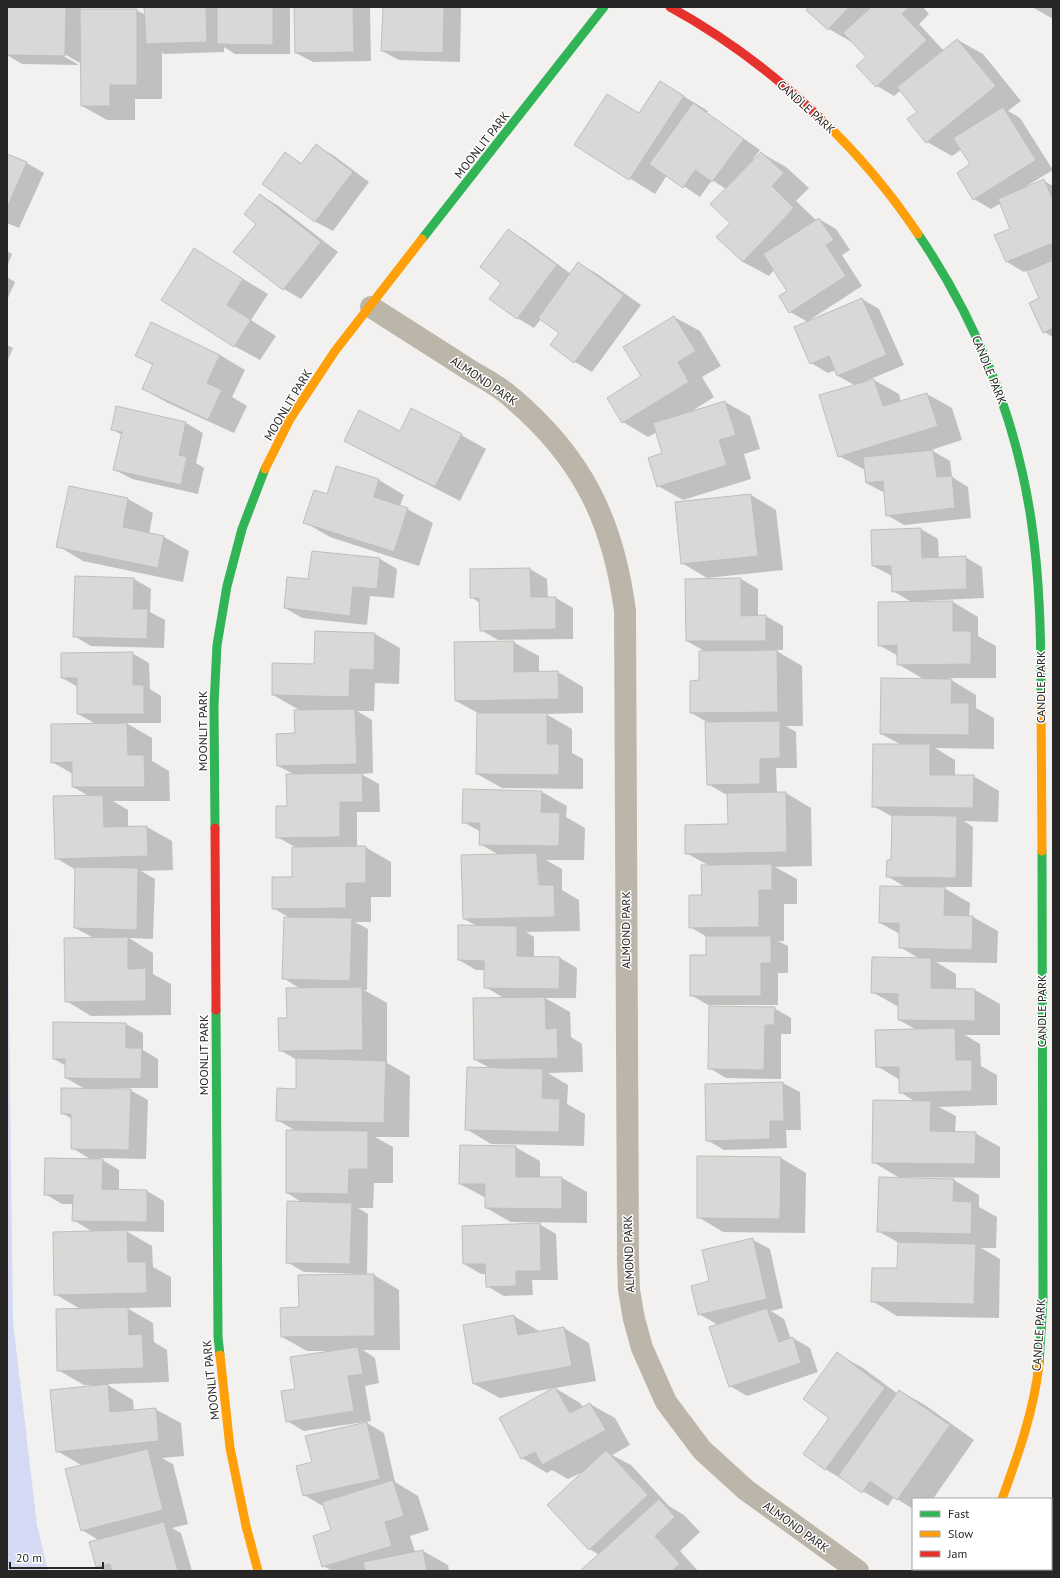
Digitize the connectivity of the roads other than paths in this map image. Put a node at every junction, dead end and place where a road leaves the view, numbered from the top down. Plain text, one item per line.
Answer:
1 (604, 7) edge
2 (670, 7) edge
3 (371, 307) junction
4 (1002, 1498) edge
5 (258, 1571) edge
6 (858, 1571) edge

1 - 3 street, MOONLIT PARK
2 - 4 street, CANDLE PARK
3 - 5 street, MOONLIT PARK
3 - 6 street, ALMOND PARK

